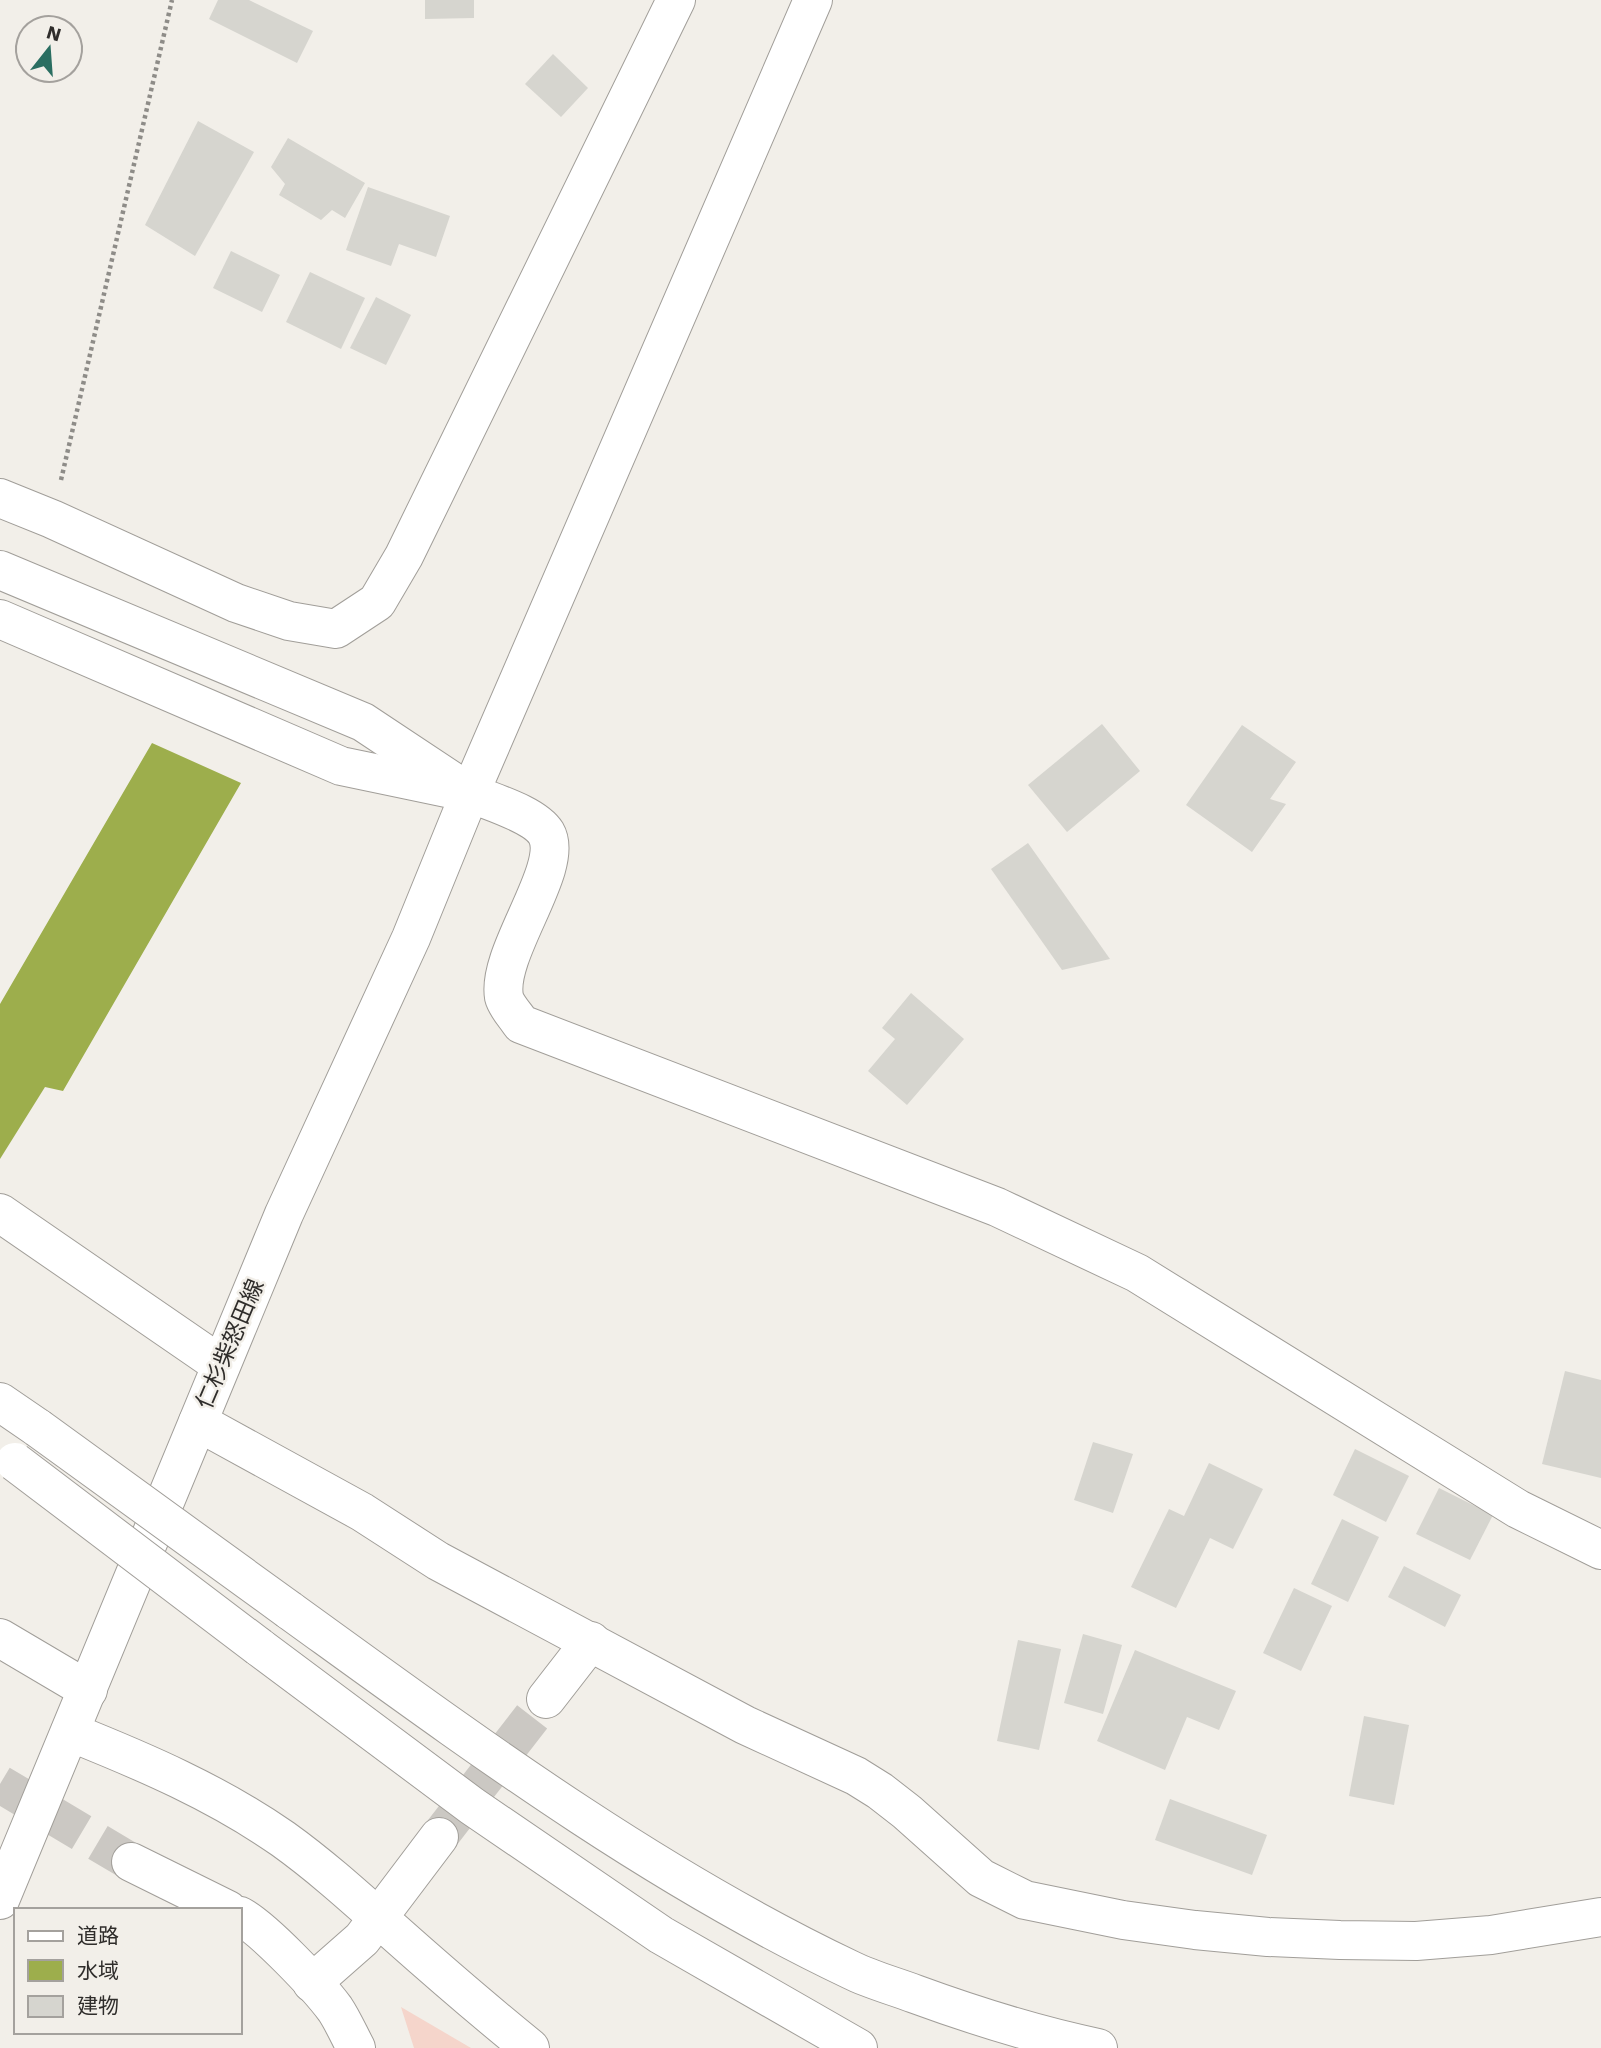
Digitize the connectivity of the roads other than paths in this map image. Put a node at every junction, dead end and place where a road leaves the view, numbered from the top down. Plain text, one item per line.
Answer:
1 (676, 0) edge
2 (813, 0) edge
3 (0, 498) edge
4 (0, 570) edge
5 (0, 619) edge
6 (470, 793) junction
7 (0, 1213) edge
8 (221, 1365) junction
9 (0, 1402) edge
10 (198, 1422) junction
11 (7, 1457) edge
12 (1601, 1550) edge
13 (0, 1638) edge
14 (591, 1641) junction
15 (88, 1690) junction
16 (546, 1699) tunnel mouth
17 (70, 1732) junction
18 (439, 1837) tunnel mouth
19 (131, 1861) tunnel mouth
20 (0, 1900) edge
21 (224, 1908) edge
22 (1601, 1917) edge
23 (242, 1918) edge
24 (379, 1919) junction
25 (312, 1983) junction
26 (356, 2048) edge
27 (530, 2048) edge
28 (858, 2048) edge
29 (1098, 2048) edge

1 - 3 main road
2 - 6 main road, 仁杉柴怒田線
4 - 6 main road
5 - 6 main road
6 - 8 main road, 仁杉柴怒田線
6 - 12 main road
7 - 8 main road
8 - 10 main road, 仁杉柴怒田線
9 - 29 main road, bridge
10 - 14 main road
10 - 15 main road, 仁杉柴怒田線
11 - 28 main road, bridge
13 - 15 main road
14 - 16 main road
14 - 22 main road
15 - 17 main road, 仁杉柴怒田線
17 - 20 main road, 仁杉柴怒田線
17 - 24 main road
18 - 24 main road
19 - 21 main road
23 - 25 main road
24 - 25 main road
24 - 27 main road
25 - 26 main road

